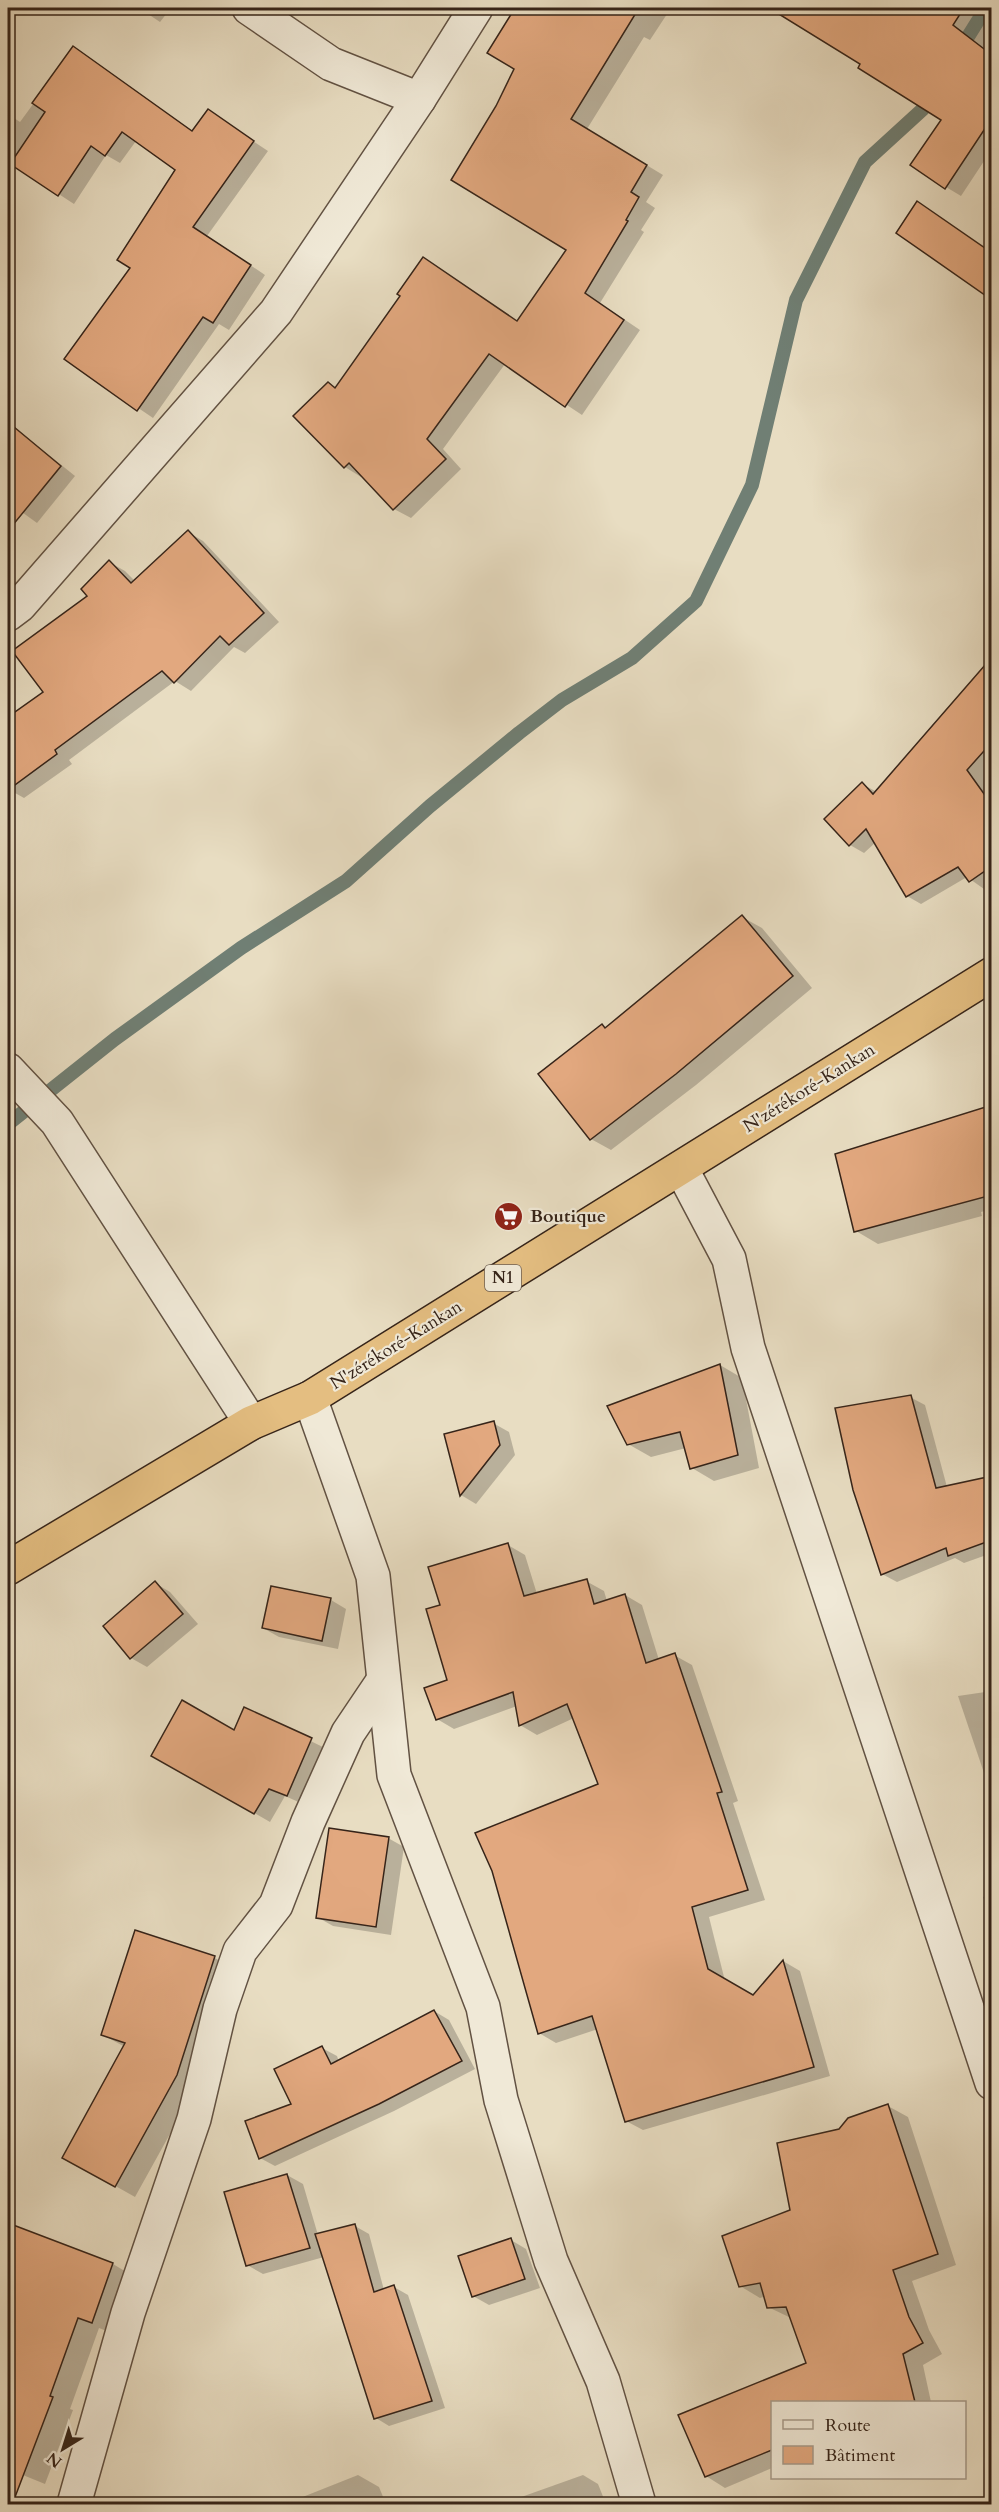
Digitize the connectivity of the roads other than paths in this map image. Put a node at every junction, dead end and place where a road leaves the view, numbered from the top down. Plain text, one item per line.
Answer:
1 (249, 8) edge
2 (476, 8) edge
3 (419, 99) junction
4 (8, 614) edge
5 (992, 974) edge
6 (11, 1074) edge
7 (681, 1168) junction
8 (310, 1398) junction
9 (251, 1424) junction
10 (8, 1568) edge
11 (383, 1681) junction
12 (992, 2084) edge
13 (74, 2505) edge
14 (639, 2505) edge

1 - 3 street
2 - 3 street
3 - 4 street
5 - 7 highway, N'zérékoré-Kankan / N1
6 - 9 street
7 - 8 highway, N'zérékoré-Kankan / N1
7 - 12 street
8 - 9 highway, N'zérékoré-Kankan / N1
8 - 11 street
9 - 10 highway, N'zérékoré-Kankan / N1
11 - 13 street
11 - 14 street

